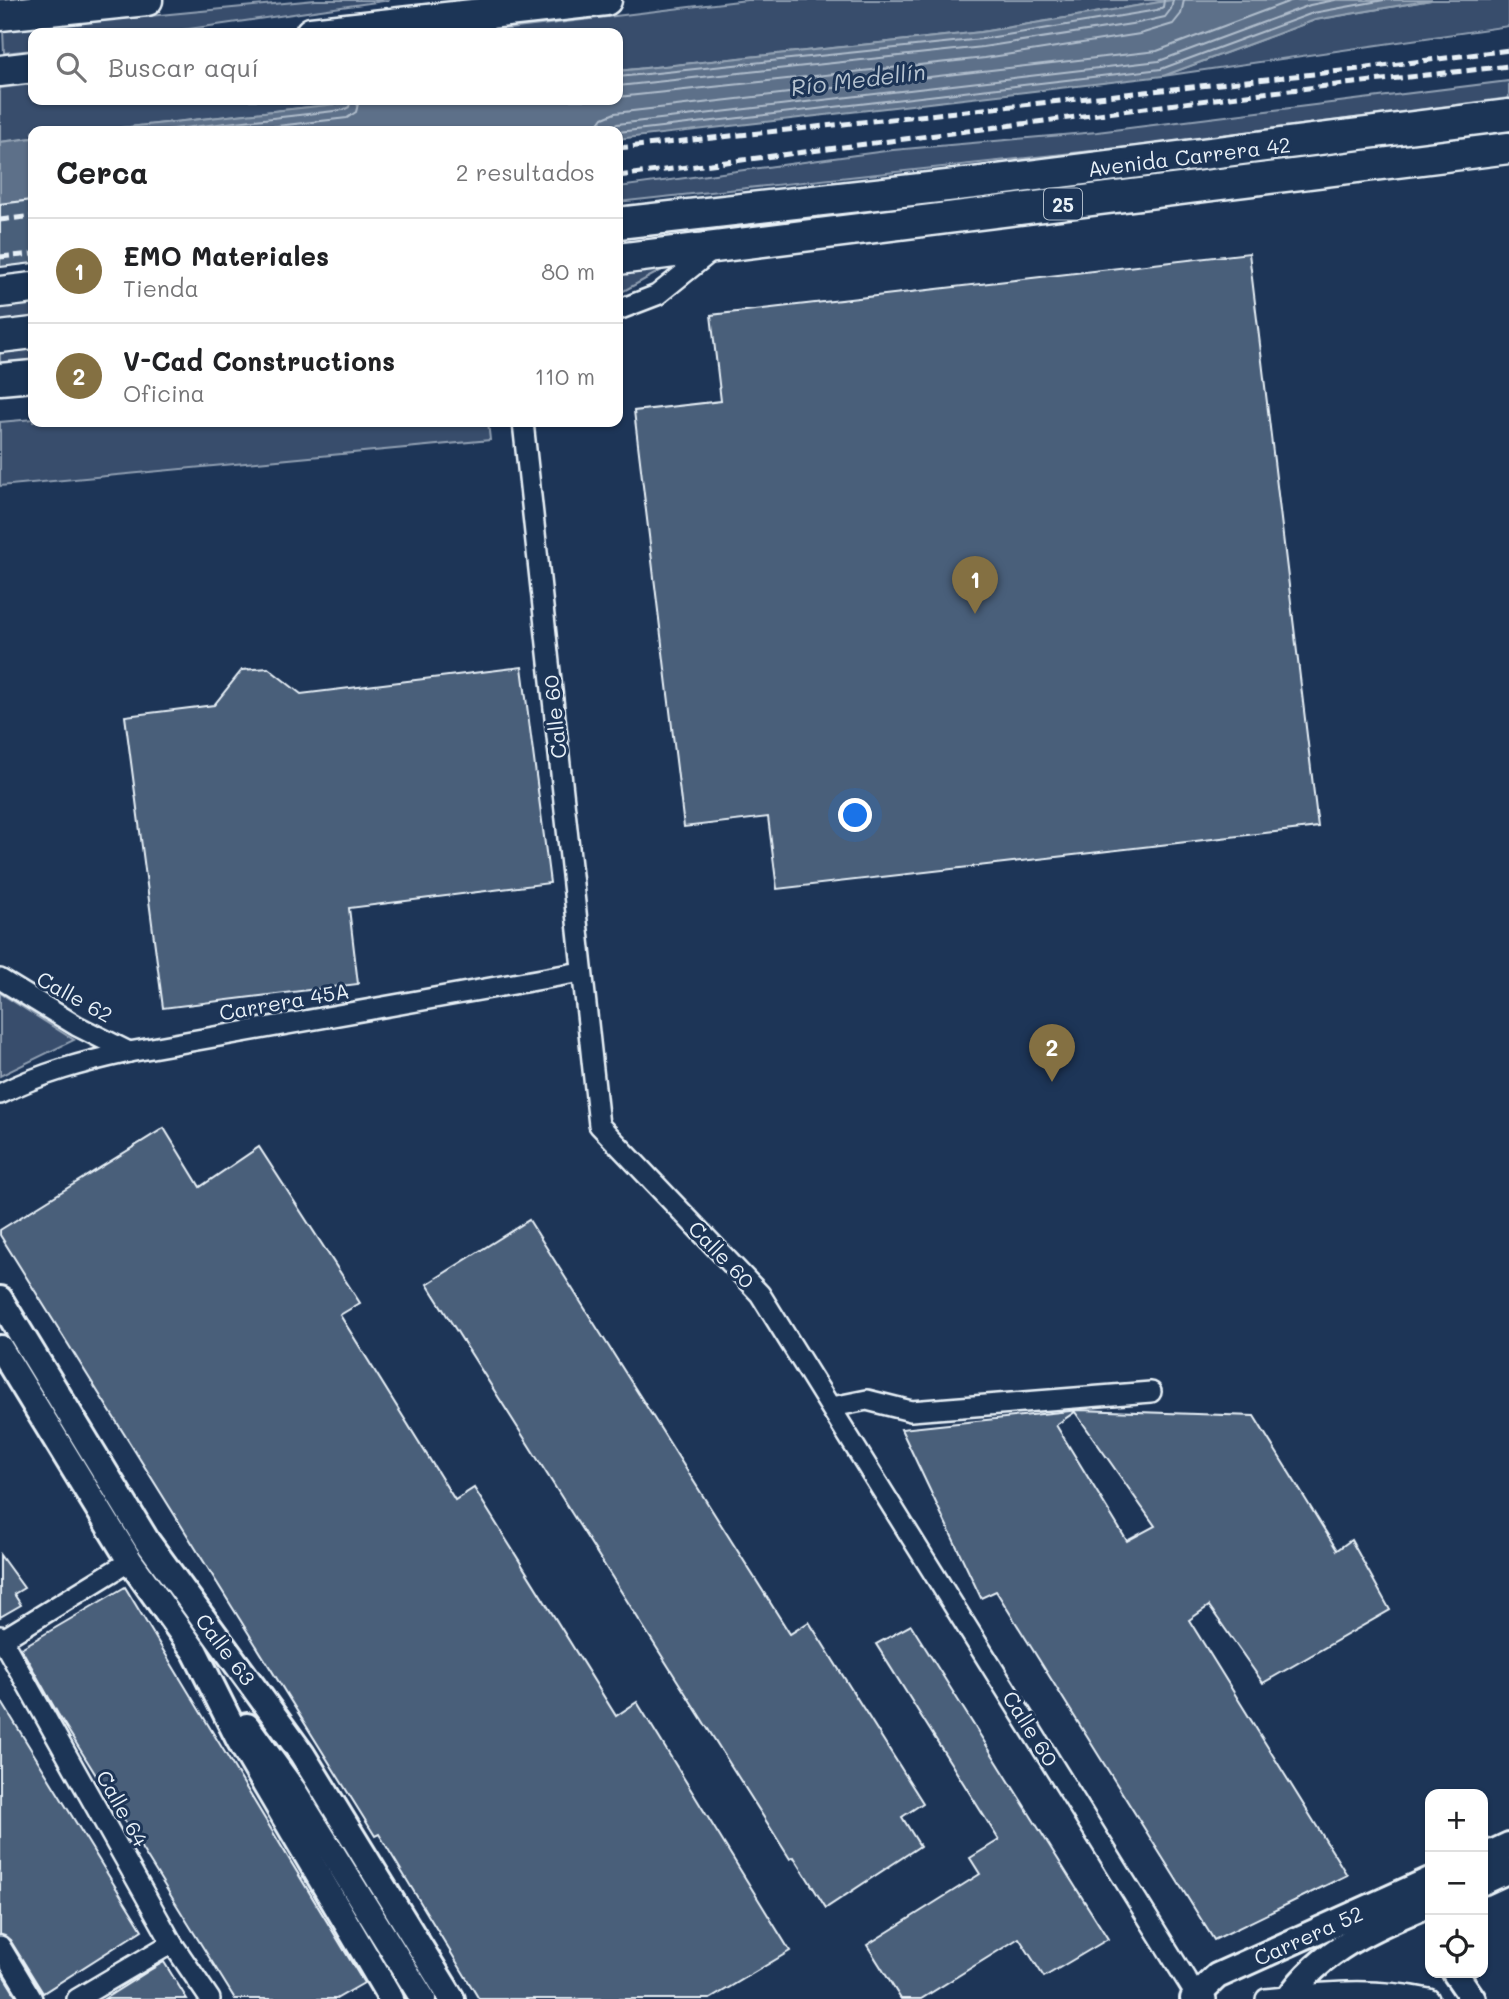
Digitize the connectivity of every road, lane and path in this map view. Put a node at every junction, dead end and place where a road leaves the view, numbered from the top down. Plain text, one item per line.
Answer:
1 (147, 0) edge
2 (489, 0) edge
3 (606, 0) edge
4 (2, 15) edge
5 (417, 20) junction
6 (352, 28) edge
7 (28, 68) edge
8 (0, 71) edge
9 (1509, 116) edge
10 (1267, 146) junction
11 (1509, 148) edge
12 (1367, 166) junction
13 (623, 222) edge
14 (716, 247) junction
15 (623, 258) edge
16 (28, 289) edge
17 (0, 292) edge
18 (623, 308) edge
19 (28, 334) edge
20 (0, 337) edge
21 (28, 376) edge
22 (0, 379) edge
23 (524, 427) edge
24 (581, 972) junction
25 (0, 979) edge
26 (129, 1052) junction
27 (0, 1094) edge
28 (0, 1299) edge
29 (0, 1348) edge
30 (1151, 1392) dead end
31 (832, 1407) junction
32 (130, 1561) junction
33 (1, 1639) edge
34 (195, 1652) junction
35 (1509, 1845) edge
36 (1488, 1855) edge
37 (1509, 1870) edge
38 (1488, 1880) edge
39 (1425, 1882) edge
40 (1425, 1906) edge
41 (172, 1943) junction
42 (0, 1946) edge
43 (1459, 1978) edge
44 (389, 1998) edge
45 (1281, 1998) edge
46 (32, 1999) edge
47 (77, 1999) edge
48 (210, 1999) edge
49 (423, 1999) edge
50 (452, 1999) edge
51 (1198, 1999) edge
52 (1429, 1999) edge
53 (1474, 1999) edge

1 - 4 highway
2 - 5 highway
3 - 5 highway
5 - 6 highway
7 - 8 highway
9 - 10 highway, Avenida Carrera 42 / 25
10 - 12 highway
10 - 13 highway, Avenida Carrera 42 / 25
11 - 12 highway, Avenida Carrera 42 / 25
12 - 14 highway, Avenida Carrera 42 / 25
14 - 15 highway, Avenida Carrera 42 / 25
14 - 18 street
16 - 17 highway
19 - 20 highway
21 - 22 highway
23 - 24 street, Calle 60
24 - 26 street, Carrera 45A
24 - 31 street, Calle 60
25 - 26 street, Calle 62
26 - 27 street, Carrera 45A
28 - 50 main road, Calle 63
29 - 32 main road, Calle 63
30 - 31 street
31 - 51 street, Calle 60
32 - 33 street
32 - 34 main road, Calle 63
33 - 41 street, Calle 64
34 - 44 main road, Calle 63
34 - 49 main road
35 - 36 main road
37 - 38 main road
39 - 51 main road, Carrera 52
40 - 45 main road, Carrera 52
41 - 47 street
41 - 48 street, Calle 64
42 - 46 street
43 - 53 main road
45 - 52 street

